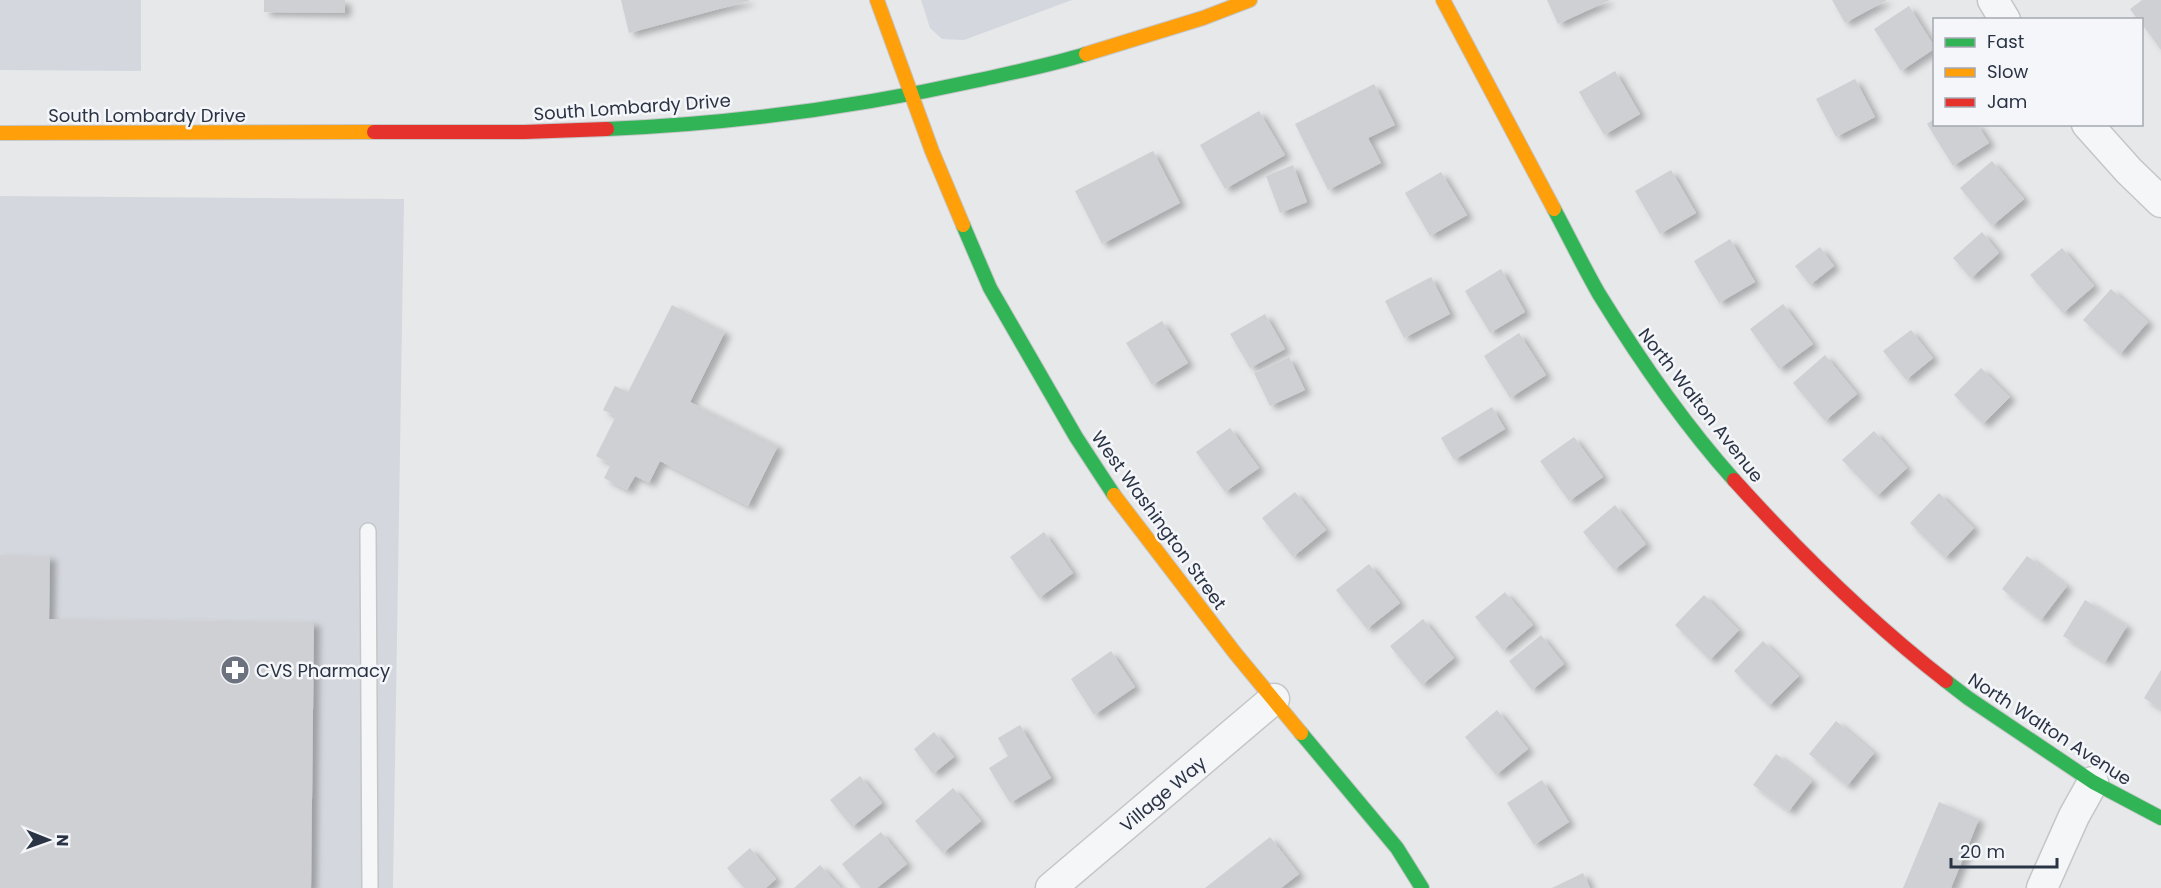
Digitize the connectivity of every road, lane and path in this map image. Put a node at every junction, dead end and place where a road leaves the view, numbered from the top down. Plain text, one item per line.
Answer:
1 (877, 0) edge
2 (1251, 0) edge
3 (1443, 0) edge
4 (1993, 0) edge
5 (2004, 18) edge
6 (910, 95) junction
7 (2089, 126) edge
8 (0, 133) edge
9 (2161, 202) edge
10 (368, 531) dead end
11 (1274, 699) junction
12 (2093, 782) junction
13 (2161, 818) edge
14 (370, 888) edge
15 (1051, 888) edge
16 (1422, 888) edge
17 (2042, 888) edge

1 - 6 street, West Washington Street
2 - 6 street, South Lombardy Drive
3 - 12 street, North Walton Avenue
4 - 5 street
6 - 8 street, South Lombardy Drive
6 - 11 street, West Washington Street
7 - 9 street
10 - 14 lane
11 - 15 street, Village Way
11 - 16 street, West Washington Street
12 - 13 street, North Walton Avenue
12 - 17 street

